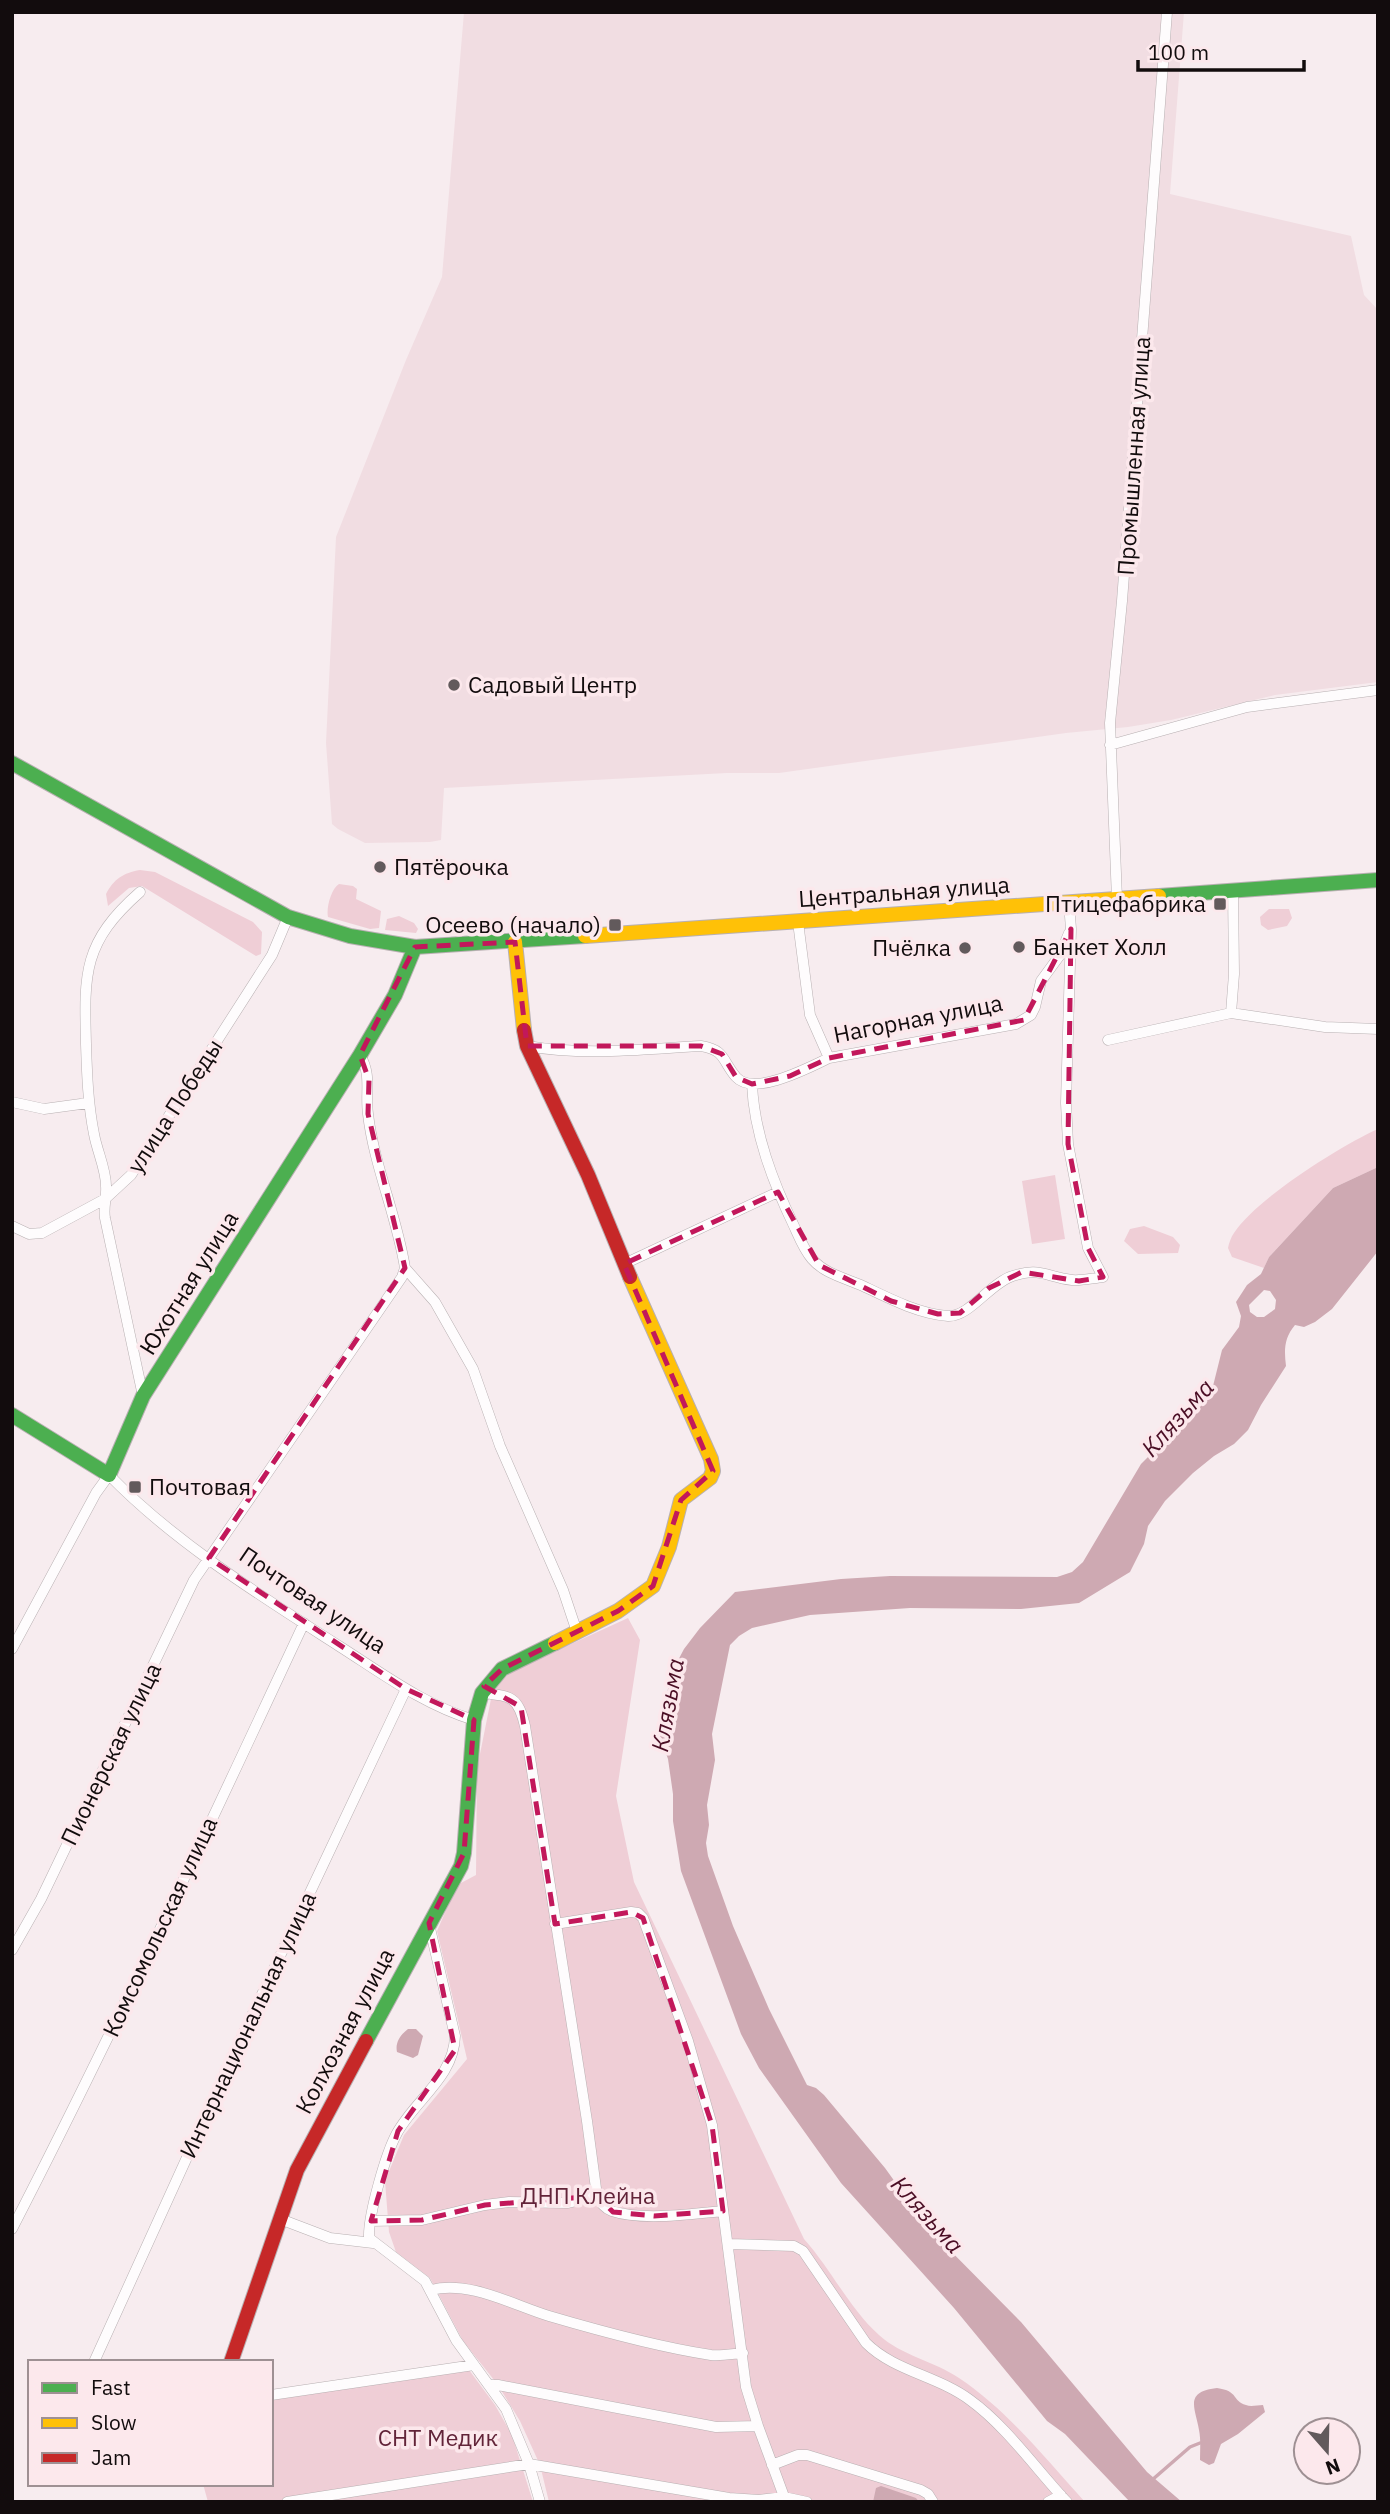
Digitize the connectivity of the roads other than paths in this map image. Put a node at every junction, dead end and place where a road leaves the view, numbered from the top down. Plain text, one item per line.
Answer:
1 (1167, 12) edge
2 (1378, 690) edge
3 (1110, 745) junction
4 (12, 763) edge
5 (1378, 880) edge
6 (1233, 890) junction
7 (140, 892) dead end
8 (1117, 899) junction
9 (1069, 903) junction
10 (288, 917) junction
11 (798, 922) junction
12 (1071, 929) junction
13 (515, 942) junction
14 (415, 947) junction
15 (1231, 1013) junction
16 (1378, 1029) edge
17 (1108, 1040) dead end
18 (527, 1046) junction
19 (360, 1055) junction
20 (830, 1058) junction
21 (752, 1084) junction
22 (12, 1102) edge
23 (88, 1103) junction
24 (778, 1192) junction
25 (104, 1199) junction
26 (12, 1226) edge
27 (624, 1264) junction
28 (405, 1268) junction
29 (143, 1396) junction
30 (12, 1415) edge
31 (109, 1475) junction
32 (209, 1559) junction
33 (304, 1623) junction
34 (581, 1630) junction
35 (12, 1649) edge
36 (406, 1689) junction
37 (482, 1693) junction
38 (474, 1720) junction
39 (429, 1923) junction
40 (555, 1923) junction
41 (12, 1950) edge
42 (597, 2196) junction
43 (723, 2211) junction
44 (280, 2219) junction
45 (372, 2221) junction
46 (12, 2228) edge
47 (373, 2243) junction
48 (729, 2244) junction
49 (430, 2290) junction
50 (743, 2353) junction
51 (95, 2360) edge
52 (232, 2360) edge
53 (474, 2365) junction
54 (489, 2385) junction
55 (273, 2395) edge
56 (758, 2426) junction
57 (529, 2465) junction
58 (772, 2465) junction
59 (785, 2499) edge
60 (1064, 2499) edge
61 (286, 2502) edge
62 (540, 2502) edge
63 (807, 2502) edge
64 (933, 2502) edge
65 (1048, 2502) edge

1 - 3 street, Промышленная улица
2 - 3 street
3 - 8 street, Промышленная улица
4 - 10 street, Центральная улица
5 - 6 street, Центральная улица
6 - 8 street, Центральная улица
6 - 15 street
7 - 23 street
8 - 9 street, Центральная улица
9 - 11 street, Центральная улица
9 - 12 street
10 - 14 street, Центральная улица
10 - 25 street, улица Победы
11 - 13 street, Центральная улица
11 - 20 street
12 - 20 street, Нагорная улица
12 - 24 street
13 - 14 street, Центральная улица
13 - 18 street
14 - 19 street, Юхотная улица
15 - 16 street
15 - 17 street
18 - 21 street
18 - 27 street
19 - 28 street
19 - 29 street, Юхотная улица
20 - 21 street, Нагорная улица
21 - 24 street
22 - 23 street
23 - 25 street
24 - 27 street
25 - 26 street, улица Победы
25 - 29 street
27 - 34 street
28 - 32 street, Пионерская улица
28 - 34 street
29 - 31 street, Юхотная улица
30 - 31 street, Почтовая улица
31 - 32 street, Почтовая улица
31 - 35 street, Юхотная улица
32 - 33 street, Почтовая улица
32 - 41 street, Пионерская улица
33 - 36 street, Почтовая улица
33 - 46 street, Комсомольская улица
34 - 37 street
36 - 38 street, Почтовая улица
36 - 51 street, Интернациональная улица
37 - 38 street
37 - 40 street
38 - 39 street, Колхозная улица
39 - 44 street, Колхозная улица
39 - 45 street
40 - 42 street
40 - 43 street
42 - 43 street
42 - 45 street
43 - 48 street
44 - 47 street
44 - 52 street, Колхозная улица
45 - 47 street
47 - 49 street
48 - 50 street
48 - 60 street
49 - 50 street
49 - 53 street
50 - 56 street
53 - 54 street
53 - 55 street
54 - 56 street
54 - 57 street
56 - 58 street
57 - 59 street
57 - 61 street
57 - 62 street
58 - 59 street
58 - 64 street
59 - 63 street
60 - 65 street

